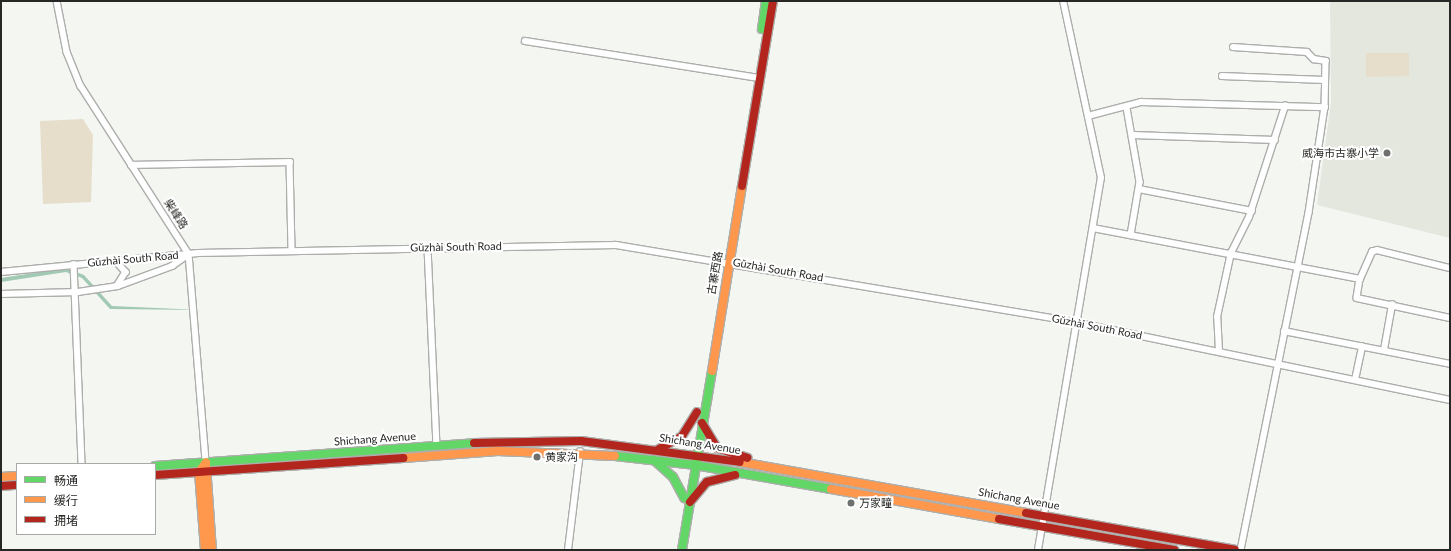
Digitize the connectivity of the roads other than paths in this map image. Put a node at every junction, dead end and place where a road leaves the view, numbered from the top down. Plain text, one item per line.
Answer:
1 (57, 1) edge
2 (766, 1) edge
3 (773, 1) edge
4 (1063, 1) edge
5 (526, 41) dead end
6 (1233, 47) dead end
7 (1222, 76) dead end
8 (757, 78) junction
9 (1324, 80) junction
10 (1285, 106) junction
11 (1325, 107) junction
12 (1127, 108) junction
13 (1088, 116) junction
14 (1133, 135) junction
15 (1275, 140) junction
16 (131, 165) junction
17 (1139, 188) junction
18 (1252, 211) junction
19 (1092, 228) junction
20 (1131, 235) junction
21 (428, 248) junction
22 (292, 249) junction
23 (1230, 253) junction
24 (189, 254) junction
25 (116, 261) junction
26 (726, 261) junction
27 (1297, 266) junction
28 (74, 268) junction
29 (1450, 268) edge
30 (1, 272) edge
31 (1360, 279) junction
32 (118, 286) junction
33 (75, 292) junction
34 (1, 294) edge
35 (1392, 305) junction
36 (1450, 318) edge
37 (1074, 322) junction
38 (1284, 331) junction
39 (1362, 347) junction
40 (1384, 350) junction
41 (1219, 351) junction
42 (1277, 364) junction
43 (1450, 364) edge
44 (1355, 380) junction
45 (1450, 400) edge
46 (698, 412) junction
47 (702, 422) junction
48 (437, 446) junction
49 (659, 449) junction
50 (580, 452) junction
51 (694, 454) junction
52 (653, 459) junction
53 (206, 462) junction
54 (82, 463) edge
55 (692, 464) junction
56 (761, 465) junction
57 (156, 466) edge
58 (203, 472) junction
59 (745, 474) junction
60 (156, 475) edge
61 (16, 476) edge
62 (1, 477) edge
63 (16, 485) edge
64 (1, 486) edge
65 (687, 501) junction
66 (1045, 514) junction
67 (1042, 527) junction
68 (205, 550) edge
69 (212, 550) edge
70 (568, 550) edge
71 (676, 550) edge
72 (682, 550) edge
73 (1038, 550) edge
74 (1174, 550) edge
75 (1234, 550) edge
76 (1240, 550) edge

1 - 16 street, 柴峰路
2 - 8 main road, 古寨西路
3 - 8 main road, 古寨西路
4 - 13 street
5 - 8 street
6 - 9 street
7 - 9 street
8 - 26 main road, 古寨西路
9 - 11 street
10 - 11 street
10 - 12 street
10 - 15 street
11 - 27 street
12 - 13 street
12 - 14 street
13 - 19 street
14 - 15 street
14 - 17 street
15 - 18 street
16 - 22 street
16 - 24 street, 柴峰路
17 - 18 street
17 - 20 street
18 - 23 street
19 - 20 street
19 - 37 street
20 - 23 street
21 - 22 street, Gǔzhài South Road
21 - 26 street, Gǔzhài South Road
21 - 48 street
22 - 24 street, Gǔzhài South Road
23 - 27 street
23 - 41 street
24 - 25 street, Gǔzhài South Road
24 - 32 street
24 - 53 street, 柴峰路
25 - 28 street, Gǔzhài South Road
25 - 32 street
26 - 37 street, Gǔzhài South Road
26 - 46 main road, 古寨西路
26 - 47 main road, 古寨西路
27 - 31 street
27 - 38 street
28 - 30 street, Gǔzhài South Road
28 - 33 street
29 - 31 street
31 - 35 street
32 - 33 street
33 - 34 street
33 - 54 street
35 - 36 street
35 - 40 street
37 - 41 street, Gǔzhài South Road
37 - 66 street
38 - 39 street
38 - 42 street
39 - 40 street
39 - 44 street
40 - 43 street
41 - 42 street, Gǔzhài South Road
42 - 44 street, Gǔzhài South Road
42 - 76 street
44 - 45 street, Gǔzhài South Road
46 - 49 main road
46 - 51 main road, 古寨西路
47 - 51 main road, 古寨西路
47 - 56 main road
48 - 49 main road, Shichang Avenue
48 - 53 main road, Shichang Avenue
49 - 51 main road, Shichang Avenue
50 - 52 main road, Shichang Avenue
50 - 58 main road, Shichang Avenue
50 - 70 street
51 - 55 main road, 古寨西路
51 - 56 main road, Shichang Avenue
52 - 55 main road, Shichang Avenue
52 - 65 main road
53 - 57 main road, Shichang Avenue
53 - 58 main road
55 - 59 main road, Shichang Avenue
55 - 65 main road, 古寨西路
56 - 66 main road, Shichang Avenue
58 - 60 main road, Shichang Avenue
58 - 68 main road
58 - 69 main road
59 - 65 main road
59 - 67 main road, Shichang Avenue
61 - 62 main road
63 - 64 main road
65 - 71 main road, 古寨西路
65 - 72 main road, 古寨西路
66 - 67 street
66 - 75 main road, Shichang Avenue
67 - 73 street
67 - 74 main road, Shichang Avenue

